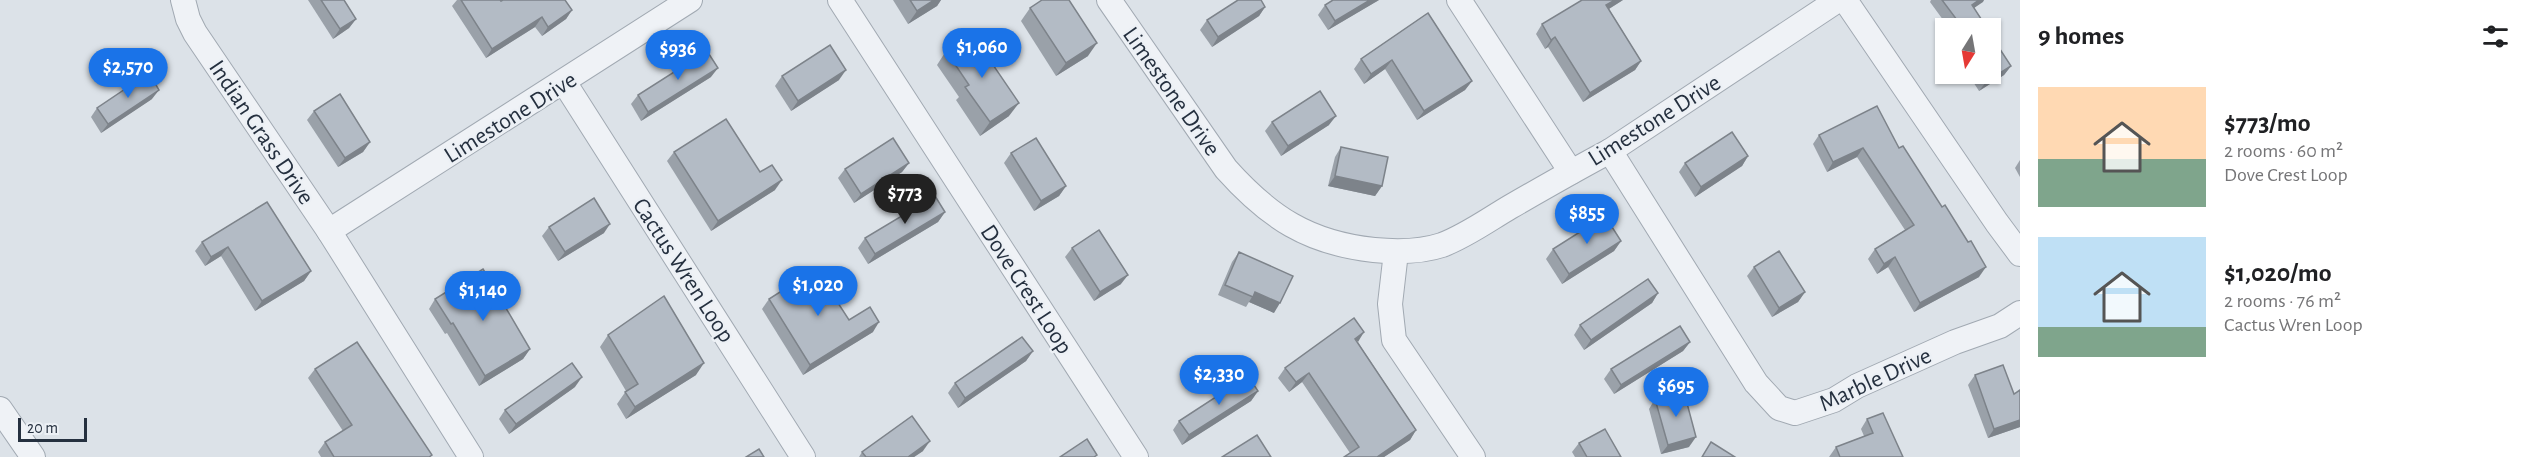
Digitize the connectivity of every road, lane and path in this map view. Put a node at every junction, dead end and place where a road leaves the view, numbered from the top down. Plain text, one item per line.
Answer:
1 (183, 0) edge
2 (690, 0) edge
3 (840, 0) edge
4 (1109, 0) edge
5 (1459, 0) edge
6 (1838, 0) edge
7 (1845, 0) edge
8 (564, 82) junction
9 (1610, 151) junction
10 (1571, 172) junction
11 (329, 231) junction
12 (1396, 252) junction
13 (2020, 254) edge
14 (2020, 312) edge
15 (0, 409) edge
16 (33, 457) edge
17 (471, 457) edge
18 (803, 457) edge
19 (1136, 457) edge
20 (1473, 457) edge

1 - 11 street, Indian Grass Drive
2 - 8 street, Limestone Drive
3 - 19 street, Dove Crest Loop
4 - 12 street, Limestone Drive
5 - 10 street
6 - 9 street, Limestone Drive
7 - 13 street
8 - 11 street, Limestone Drive
8 - 18 street, Cactus Wren Loop
9 - 10 street, Limestone Drive
9 - 14 street, Marble Drive
10 - 12 street, Limestone Drive
11 - 17 street
12 - 20 street
15 - 16 street

